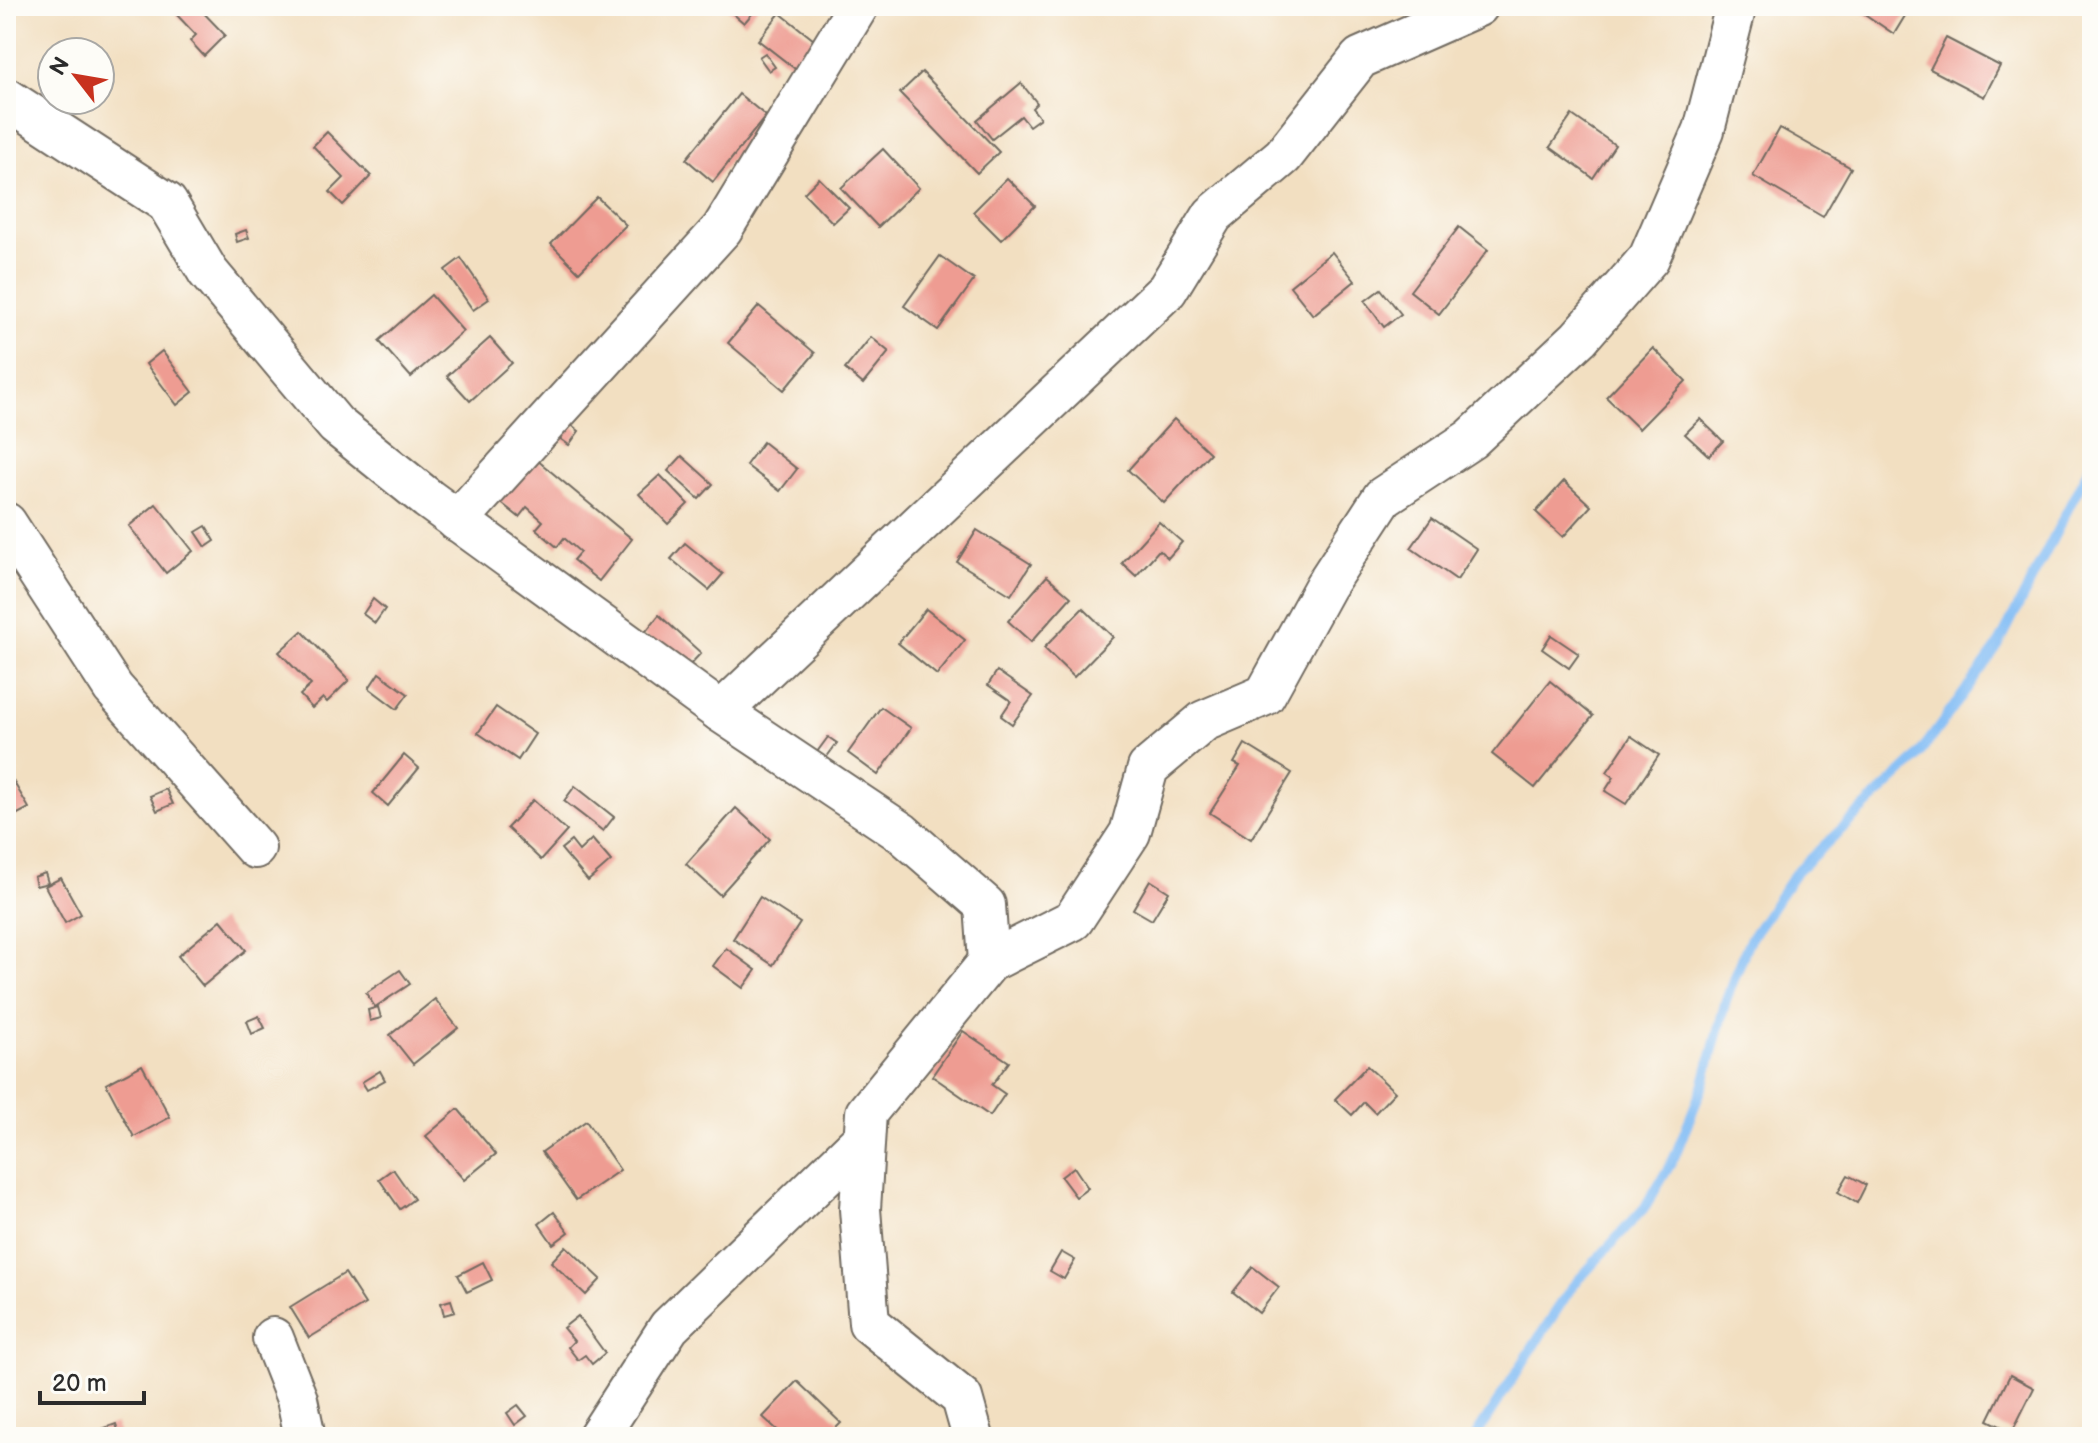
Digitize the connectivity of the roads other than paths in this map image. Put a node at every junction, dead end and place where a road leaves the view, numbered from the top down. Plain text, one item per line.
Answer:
1 (858, 6) edge
2 (1478, 6) edge
3 (1736, 6) edge
4 (6, 98) edge
5 (457, 521) junction
6 (6, 523) edge
7 (721, 712) junction
8 (255, 848) dead end
9 (989, 962) junction
10 (862, 1140) junction
11 (273, 1338) dead end
12 (305, 1437) edge
13 (598, 1437) edge
14 (973, 1437) edge

1 - 5 street
2 - 7 street
3 - 9 street
4 - 5 street
5 - 7 street
6 - 8 street
7 - 9 street
9 - 10 street
10 - 13 street
10 - 14 street
11 - 12 street

